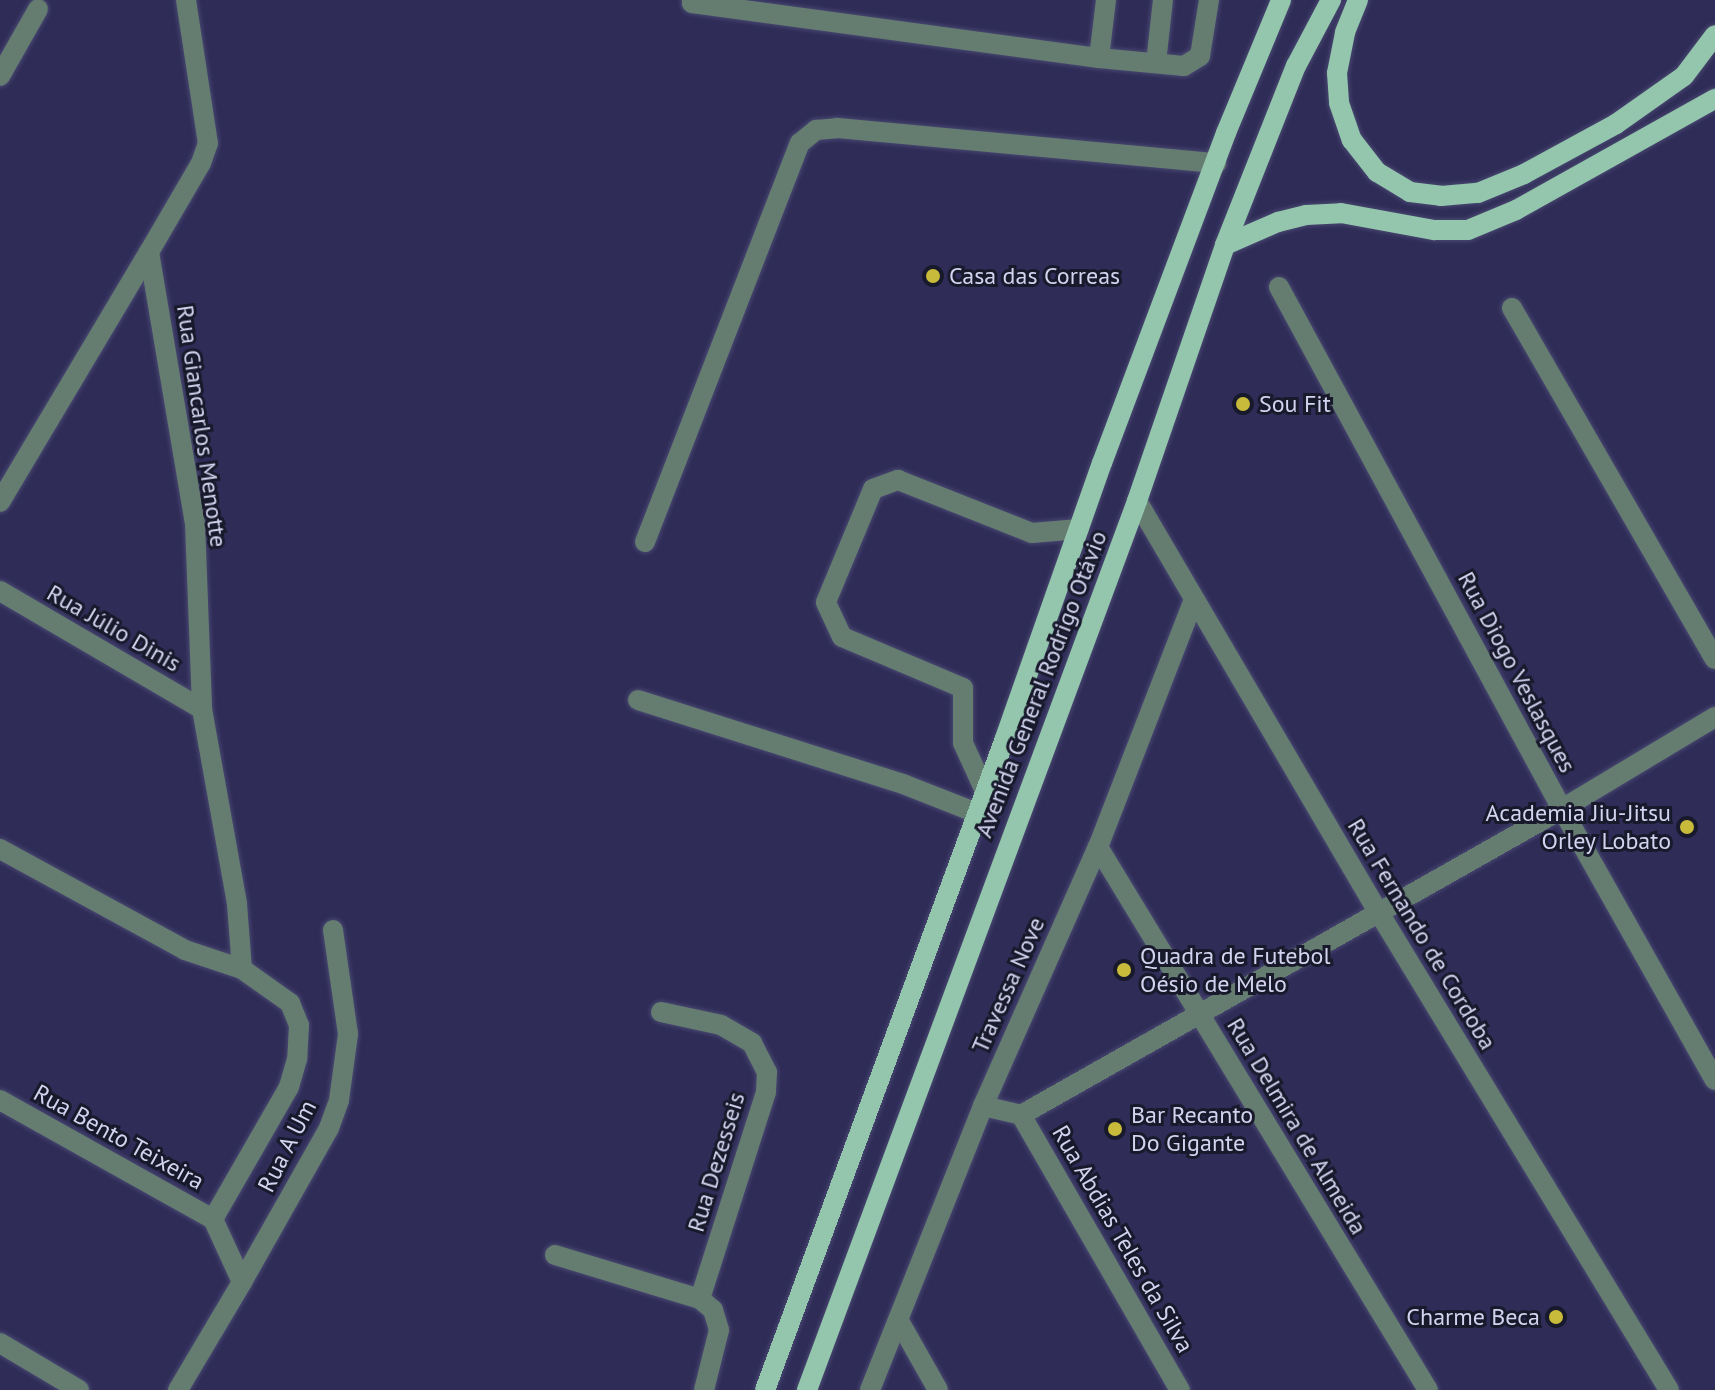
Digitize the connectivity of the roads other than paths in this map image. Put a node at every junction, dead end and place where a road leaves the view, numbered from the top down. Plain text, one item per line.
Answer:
1 (186, 0) edge
2 (692, 0) edge
3 (1106, 0) edge
4 (1163, 0) edge
5 (1209, 0) edge
6 (1281, 0) edge
7 (1331, 0) edge
8 (1358, 0) edge
9 (38, 9) dead end
10 (1715, 35) edge
11 (1099, 58) junction
12 (1156, 63) junction
13 (0, 76) edge
14 (1715, 99) edge
15 (1216, 163) junction
16 (1225, 245) junction
17 (149, 252) junction
18 (1279, 287) dead end
19 (1512, 308) dead end
20 (1137, 501) junction
21 (0, 502) edge
22 (1079, 529) junction
23 (645, 542) dead end
24 (0, 591) edge
25 (1193, 602) junction
26 (1715, 659) edge
27 (638, 700) dead end
28 (202, 709) junction
29 (1715, 717) edge
30 (985, 791) junction
31 (1562, 809) junction
32 (977, 813) junction
33 (1098, 847) junction
34 (0, 849) edge
35 (1378, 911) junction
36 (333, 930) dead end
37 (242, 969) junction
38 (661, 1012) dead end
39 (1198, 1013) junction
40 (1715, 1080) edge
41 (0, 1100) edge
42 (983, 1106) junction
43 (1021, 1115) junction
44 (213, 1219) junction
45 (555, 1255) dead end
46 (242, 1282) junction
47 (700, 1299) junction
48 (899, 1321) junction
49 (0, 1343) edge
50 (79, 1390) edge
51 (178, 1390) edge
52 (704, 1390) edge
53 (765, 1390) edge
54 (807, 1390) edge
55 (870, 1390) edge
56 (938, 1390) edge
57 (1180, 1390) edge
58 (1428, 1390) edge
59 (1669, 1390) edge

1 - 17 street
2 - 11 street
3 - 11 street
4 - 12 street
5 - 12 street
6 - 15 main road, Avenida General Rodrigo Otávio
7 - 16 main road, Avenida General Rodrigo Otávio
8 - 10 main road
9 - 13 street
11 - 12 street
14 - 16 main road
15 - 22 main road, Avenida General Rodrigo Otávio
15 - 23 street
16 - 20 main road, Avenida General Rodrigo Otávio
17 - 21 street
17 - 28 street, Rua Giancarlos Menotte
18 - 31 street, Rua Diogo Veslasques
19 - 26 street
20 - 25 street, Rua Fernando de Cordoba
20 - 54 main road, Avenida General Rodrigo Otávio
22 - 30 main road, Avenida General Rodrigo Otávio
22 - 30 street
24 - 28 street, Rua Júlio Dinis
25 - 33 street, Travessa Nove
25 - 35 street, Rua Fernando de Cordoba
27 - 32 street
28 - 37 street, Rua Giancarlos Menotte
29 - 31 street
30 - 32 main road, Avenida General Rodrigo Otávio
31 - 35 street
31 - 40 street, Rua Diogo Veslasques
32 - 53 main road, Avenida General Rodrigo Otávio
33 - 39 street, Rua Delmira de Almeida
33 - 42 street, Travessa Nove
34 - 37 street
35 - 39 street
35 - 59 street, Rua Fernando de Cordoba
36 - 46 street, Rua A Um
37 - 44 street
38 - 47 street, Rua Dezesseis
39 - 43 street
39 - 58 street, Rua Delmira de Almeida
41 - 44 street, Rua Bento Teixeira
42 - 43 street
42 - 48 street, Travessa Nove
43 - 57 street, Rua Abdias Teles da Silva
44 - 46 street
45 - 47 street
46 - 51 street, Rua A Um
47 - 52 street
48 - 55 street, Travessa Nove
48 - 56 street
49 - 50 street

